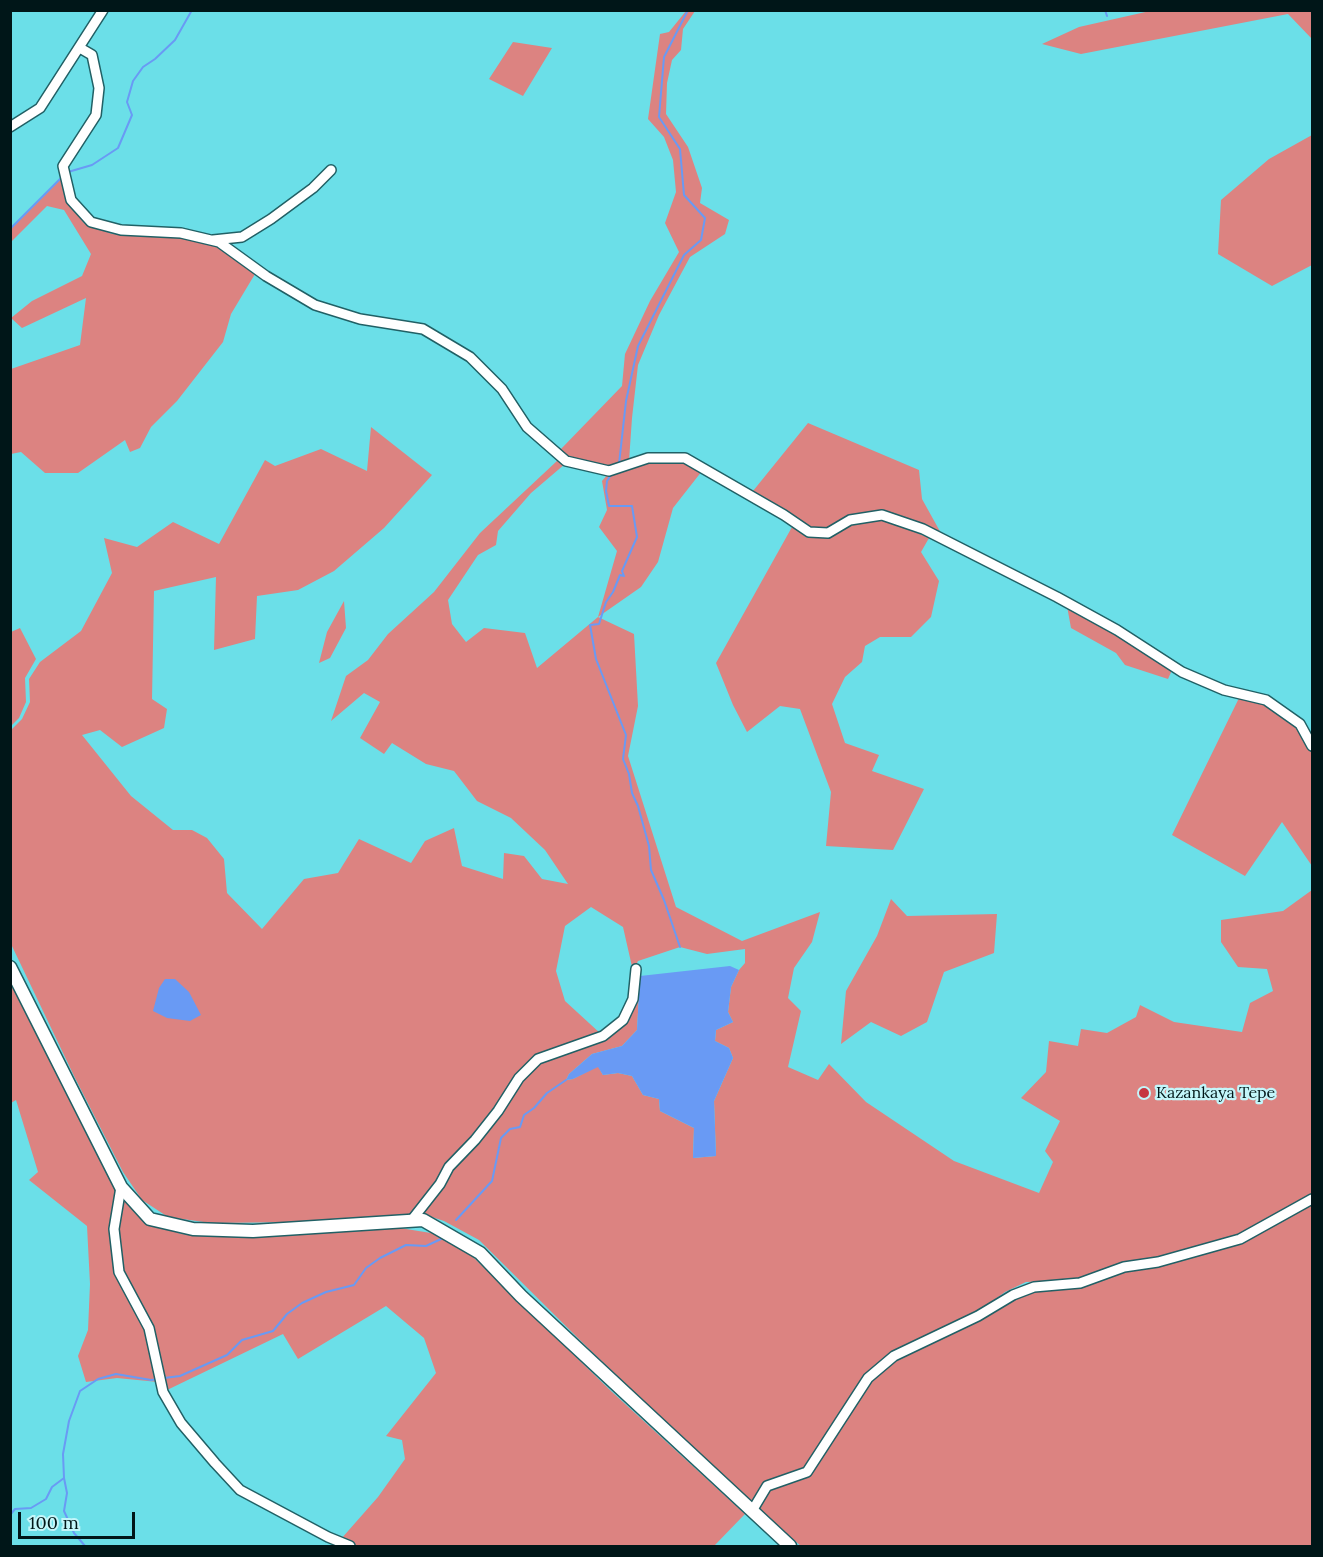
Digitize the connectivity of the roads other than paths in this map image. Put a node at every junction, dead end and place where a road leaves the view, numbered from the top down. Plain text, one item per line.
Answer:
1 (102, 10) edge
2 (80, 48) junction
3 (10, 127) edge
4 (330, 170) dead end
5 (211, 240) junction
6 (1312, 746) edge
7 (10, 967) edge
8 (636, 969) dead end
9 (121, 1187) junction
10 (1312, 1199) edge
11 (411, 1221) junction
12 (752, 1511) junction
13 (350, 1546) edge
14 (790, 1546) edge

1 - 2 street
2 - 3 street
2 - 5 street
4 - 5 street
5 - 6 street
7 - 9 street
8 - 11 street
9 - 11 street
9 - 13 street
10 - 12 street
11 - 12 street
12 - 14 street

